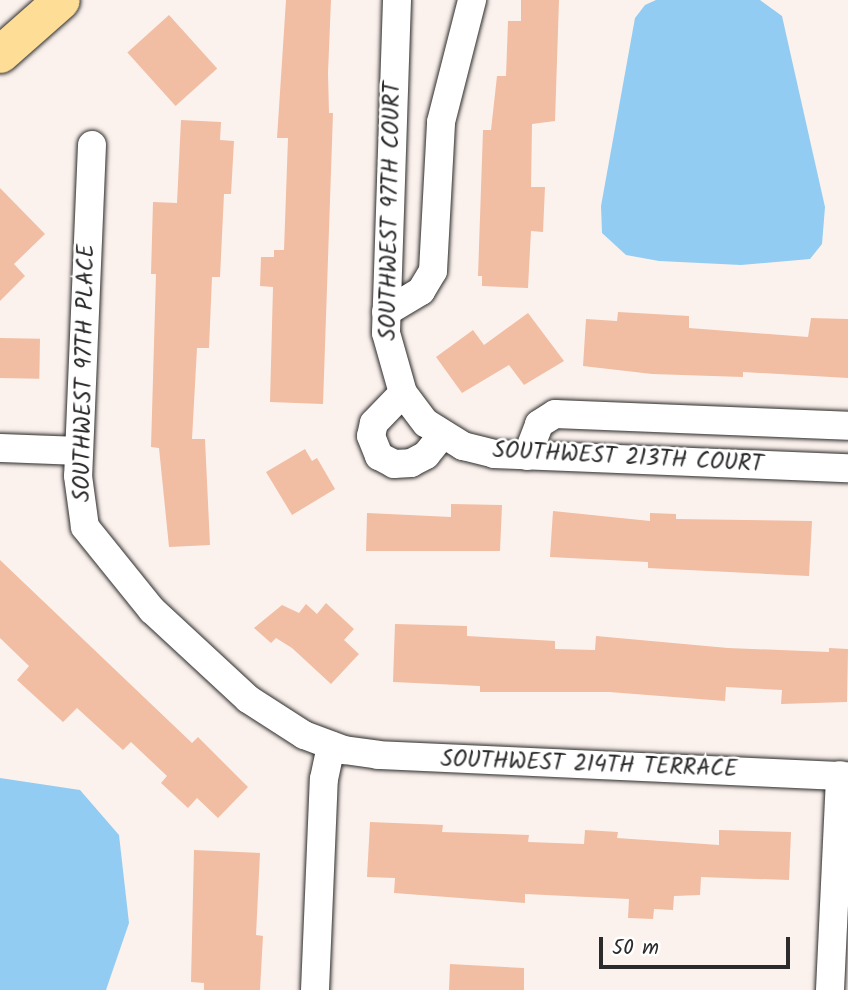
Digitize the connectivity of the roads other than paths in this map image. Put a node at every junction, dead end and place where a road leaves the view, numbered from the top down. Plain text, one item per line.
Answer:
1 (61, 0) edge
2 (397, 0) edge
3 (472, 0) edge
4 (0, 54) edge
5 (92, 145) dead end
6 (386, 312) junction
7 (411, 404) junction
8 (848, 426) edge
9 (442, 435) junction
10 (0, 448) edge
11 (79, 451) junction
12 (527, 456) junction
13 (848, 468) edge
14 (331, 746) junction
15 (844, 776) edge
16 (315, 990) edge
17 (830, 990) edge

1 - 4 main road
2 - 6 street, SOUTHWEST 97TH COURT
3 - 6 street
5 - 11 street, SOUTHWEST 97TH PLACE
6 - 7 street, SOUTHWEST 97TH COURT
7 - 9 street, SOUTHWEST 213TH COURT
7 - 9 street
8 - 12 street
9 - 12 street, SOUTHWEST 213TH COURT
10 - 11 street
11 - 14 street, SOUTHWEST 97TH PLACE
12 - 13 street, SOUTHWEST 213TH COURT
14 - 15 street, SOUTHWEST 214TH TERRACE
14 - 16 street
15 - 17 street

